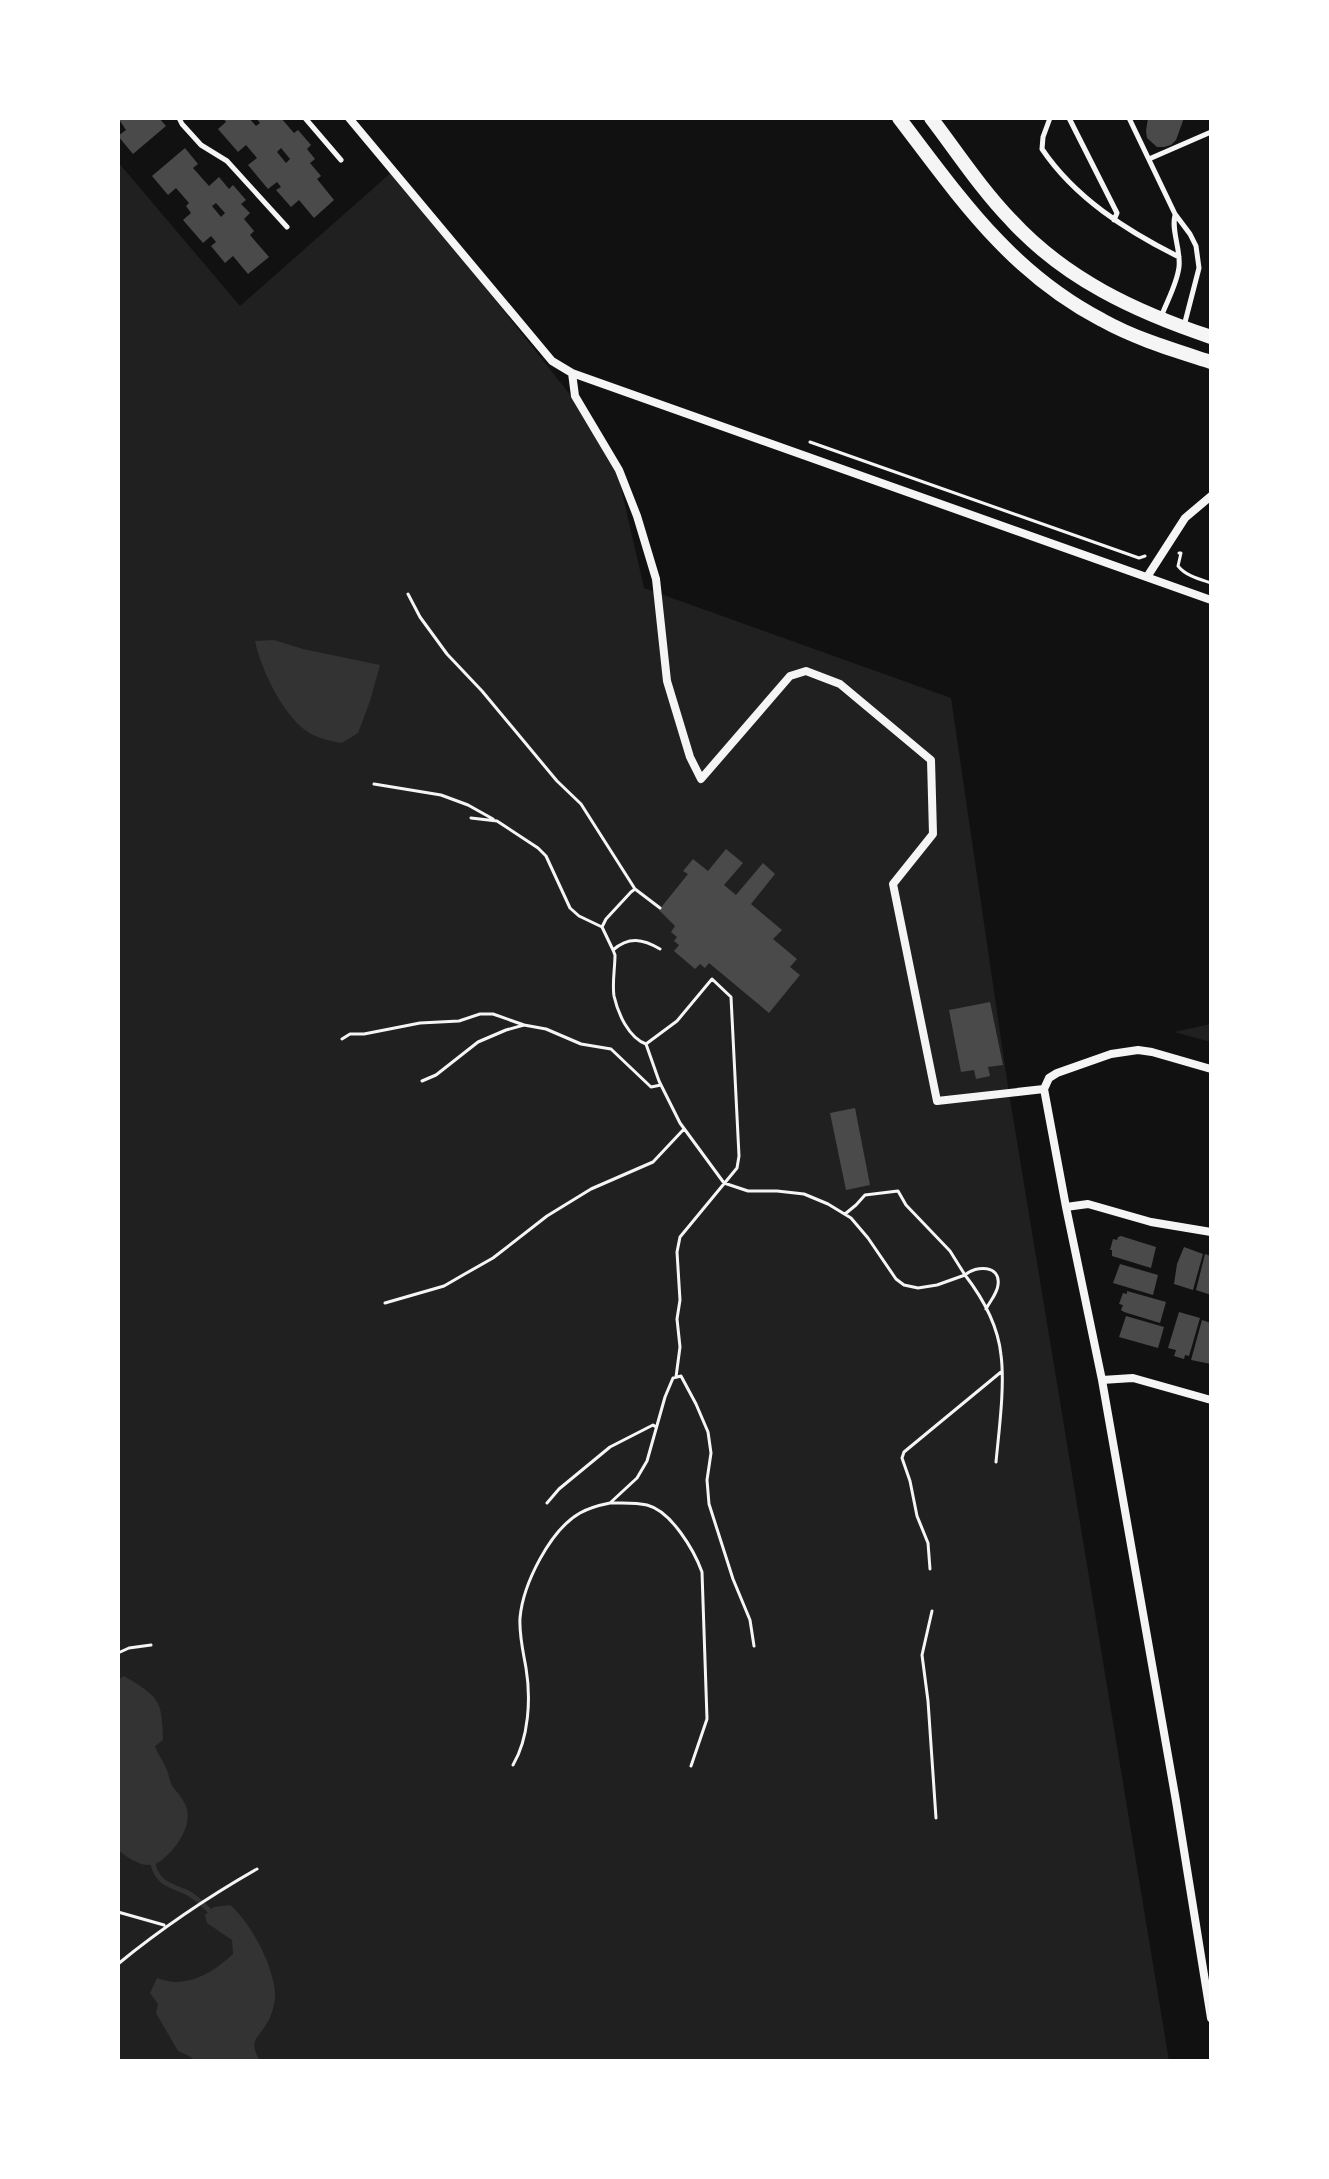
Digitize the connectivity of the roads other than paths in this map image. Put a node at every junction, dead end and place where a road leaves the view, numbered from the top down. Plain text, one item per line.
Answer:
1 (179, 118) edge
2 (305, 118) edge
3 (349, 118) edge
4 (899, 118) edge
5 (931, 118) edge
6 (1050, 118) edge
7 (1069, 118) edge
8 (1129, 118) edge
9 (1211, 132) edge
10 (1149, 159) junction
11 (341, 160) dead end
12 (1175, 214) junction
13 (1114, 220) junction
14 (287, 227) dead end
15 (1179, 257) junction
16 (1160, 319) junction
17 (1184, 328) junction
18 (1211, 337) edge
19 (1211, 362) edge
20 (572, 373) junction
21 (1211, 496) edge
22 (1147, 577) junction
23 (1211, 600) edge
24 (1211, 1069) edge
25 (1045, 1086) junction
26 (1066, 1207) junction
27 (1211, 1232) edge
28 (1102, 1380) junction
29 (1211, 1400) edge
30 (1211, 2018) edge

1 - 14 lane
2 - 11 lane
3 - 20 street
4 - 19 street
5 - 16 street
6 - 13 lane
7 - 13 lane
8 - 10 lane
9 - 10 lane
10 - 12 lane
12 - 15 lane
12 - 17 lane
13 - 15 lane
15 - 16 lane
16 - 17 street
17 - 18 street
20 - 22 street
20 - 25 street
21 - 22 street
22 - 23 street
24 - 25 street
25 - 26 street
26 - 27 street
26 - 28 street
28 - 29 street
28 - 30 street

